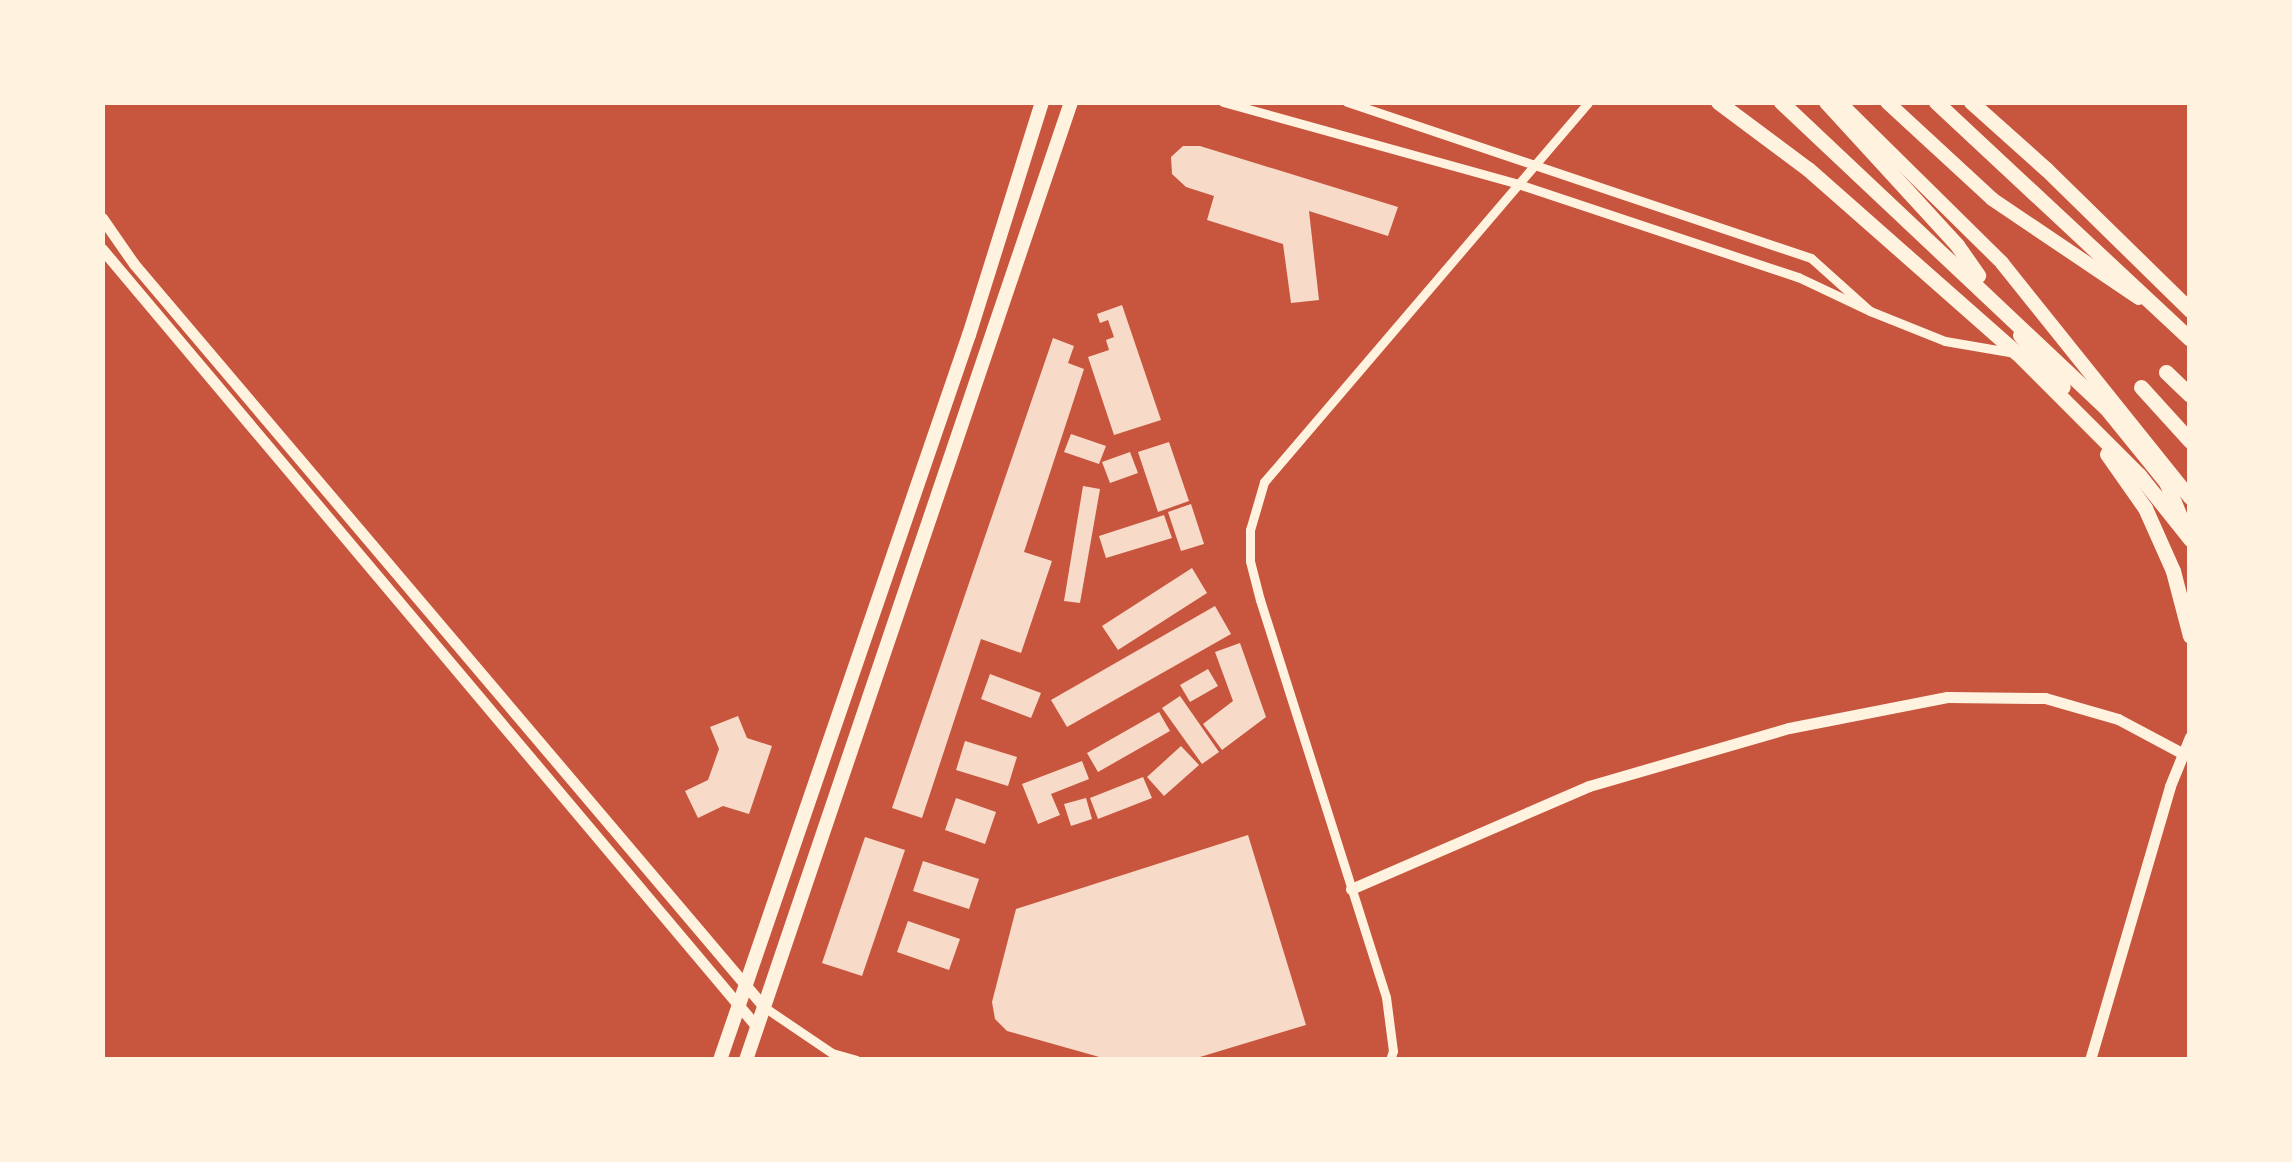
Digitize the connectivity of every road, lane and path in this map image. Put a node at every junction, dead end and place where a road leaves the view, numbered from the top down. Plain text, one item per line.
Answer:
1 (1042, 102) edge
2 (1071, 102) edge
3 (1223, 102) edge
4 (1347, 102) edge
5 (1588, 102) edge
6 (1718, 102) edge
7 (1766, 102) edge
8 (1782, 102) edge
9 (1826, 102) edge
10 (1839, 102) edge
11 (1888, 102) edge
12 (1936, 102) edge
13 (1971, 102) edge
14 (1825, 143) junction
15 (1540, 164) junction
16 (1518, 184) junction
17 (102, 218) edge
18 (102, 249) edge
19 (2190, 310) edge
20 (1870, 311) junction
21 (2015, 318) junction
22 (2190, 336) edge
23 (2017, 354) junction
24 (2166, 372) dead end
25 (2141, 387) dead end
26 (2190, 395) edge
27 (2190, 441) edge
28 (2124, 460) junction
29 (2190, 498) edge
30 (2190, 539) edge
31 (2190, 636) edge
32 (2190, 737) edge
33 (2182, 753) junction
34 (1351, 889) junction
35 (747, 986) junction
36 (740, 1007) junction
37 (764, 1007) junction
38 (757, 1027) junction
39 (720, 1060) edge
40 (746, 1060) edge
41 (856, 1060) edge
42 (1390, 1060) edge
43 (2090, 1060) edge

1 - 35 main road
2 - 37 main road
3 - 16 street
4 - 15 street
5 - 15 street
6 - 23 highway
7 - 14 highway
8 - 14 highway
9 - 28 highway
10 - 29 main road
11 - 22 main road
12 - 22 highway
13 - 19 highway
14 - 21 highway
15 - 16 street
15 - 20 street
16 - 20 street
16 - 34 street
17 - 35 street
18 - 36 street
20 - 23 street
21 - 30 highway
21 - 31 highway
23 - 28 highway
24 - 26 highway
25 - 27 highway
28 - 30 highway
32 - 33 street
33 - 34 street
33 - 43 street
34 - 42 street
35 - 36 main road
35 - 37 street
36 - 38 street
36 - 39 main road
37 - 38 main road
37 - 41 street
38 - 40 main road

